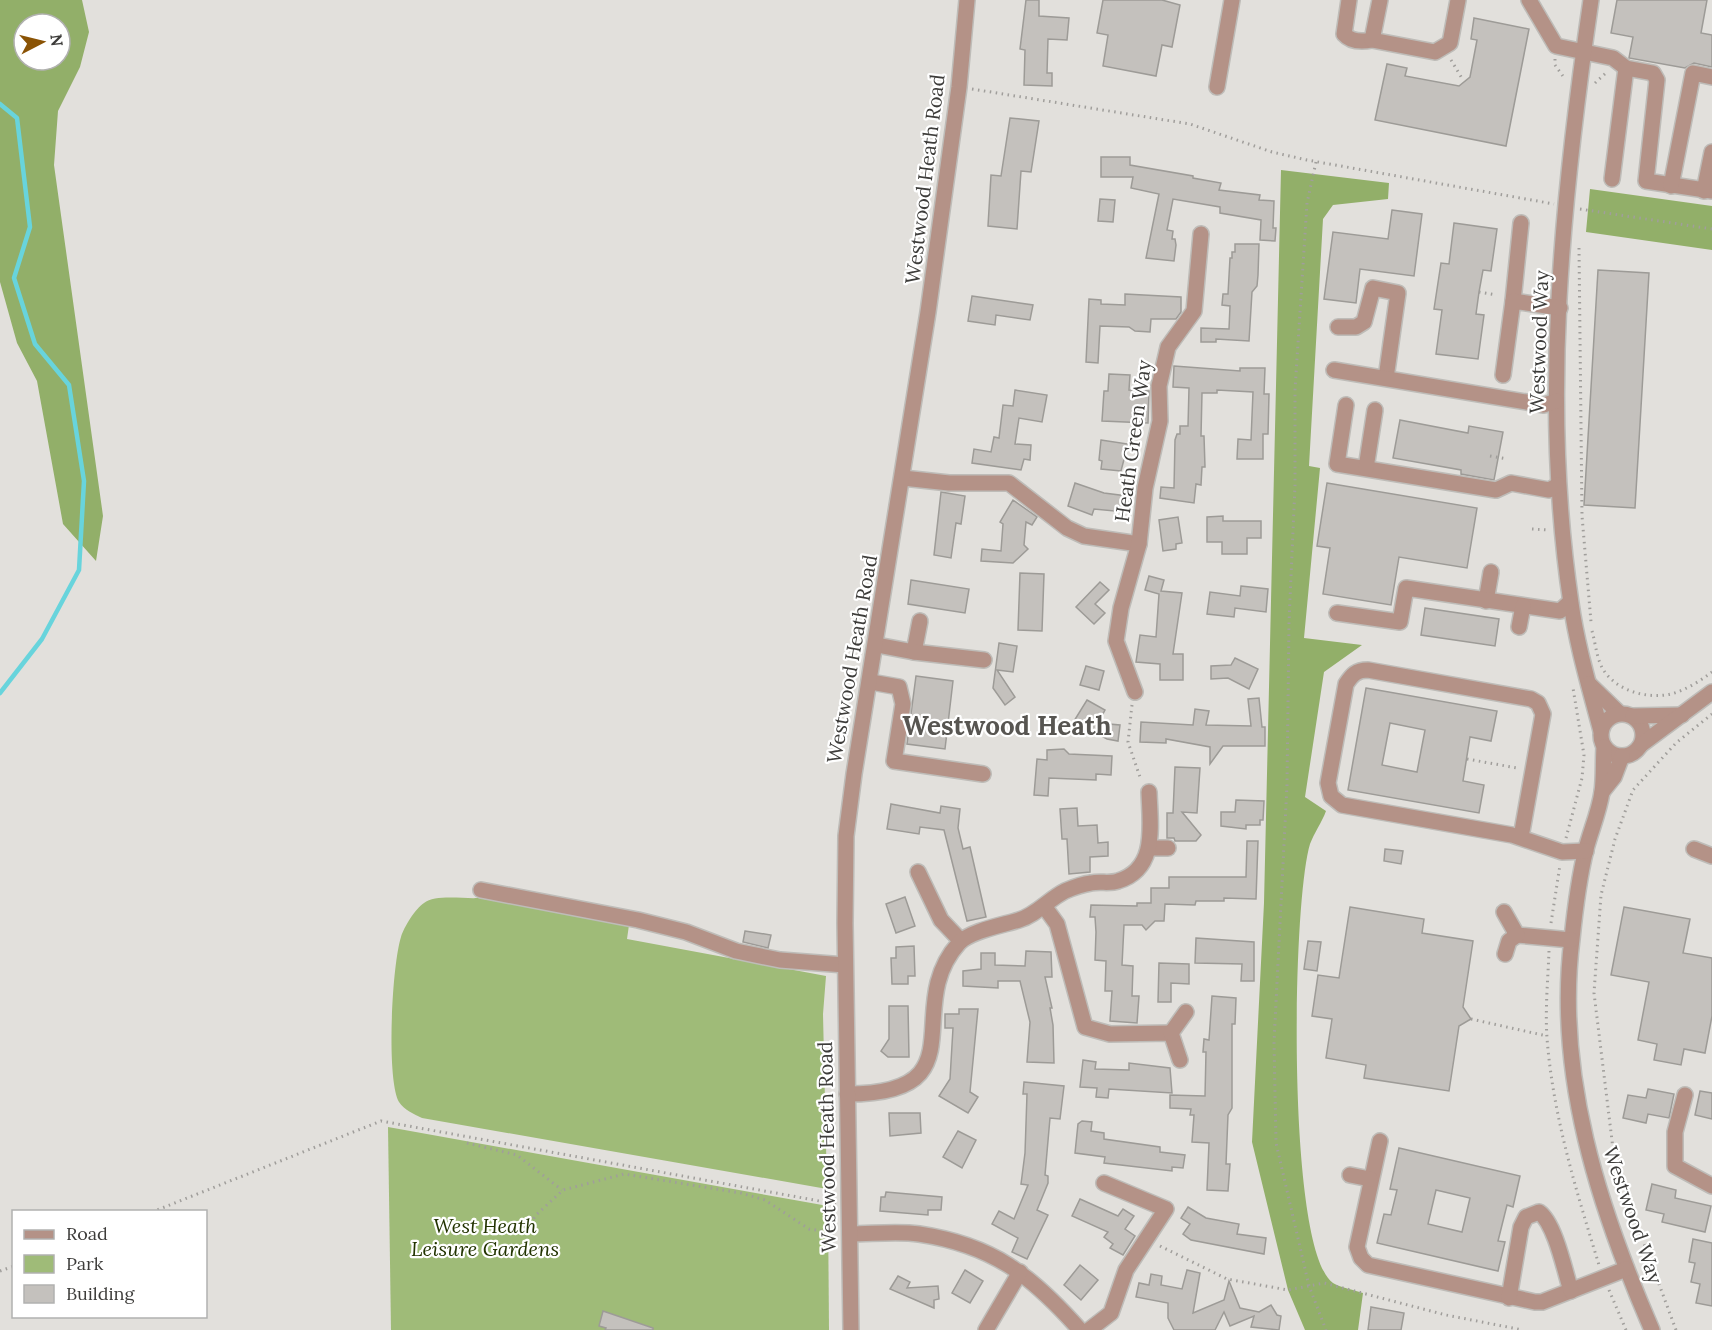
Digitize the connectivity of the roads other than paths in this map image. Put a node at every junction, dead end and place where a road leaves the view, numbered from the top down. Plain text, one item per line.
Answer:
1 (967, 0) edge
2 (1232, 0) edge
3 (1348, 0) edge
4 (1380, 0) edge
5 (1458, 0) edge
6 (1529, 0) edge
7 (1591, 0) edge
8 (1372, 40) junction
9 (1584, 52) junction
10 (1626, 68) junction
11 (1712, 77) edge
12 (1217, 87) dead end
13 (1712, 152) edge
14 (1612, 179) dead end
15 (1671, 186) junction
16 (1708, 191) edge
17 (1521, 223) dead end
18 (1201, 234) dead end
19 (1513, 301) junction
20 (1560, 308) junction
21 (1338, 327) dead end
22 (1334, 370) dead end
23 (1503, 375) dead end
24 (1386, 378) junction
25 (1556, 402) junction
26 (1346, 405) dead end
27 (1375, 410) dead end
28 (1366, 468) junction
29 (903, 478) junction
30 (1558, 485) junction
31 (1139, 544) junction
32 (1491, 572) dead end
33 (1486, 601) junction
34 (1570, 602) junction
35 (1523, 606) junction
36 (1337, 614) dead end
37 (920, 621) dead end
38 (1519, 627) dead end
39 (877, 645) junction
40 (914, 652) junction
41 (984, 660) dead end
42 (871, 682) junction
43 (1589, 684) junction
44 (1135, 692) road end
45 (1710, 698) edge
46 (1626, 715) junction
47 (1682, 715) junction
48 (1601, 731) junction
49 (1642, 744) junction
50 (1604, 747) junction
51 (1622, 756) junction
52 (983, 774) dead end
53 (1149, 792) road end
54 (1602, 792) junction
55 (1521, 837) junction
56 (1150, 848) junction
57 (1168, 848) dead end
58 (1694, 849) dead end
59 (1586, 851) junction
60 (1712, 856) edge
61 (918, 872) dead end
62 (481, 890) dead end
63 (1044, 906) junction
64 (1504, 912) dead end
65 (1517, 935) junction
66 (1571, 940) junction
67 (960, 941) junction
68 (1505, 954) dead end
69 (845, 965) junction
70 (1186, 1012) dead end
71 (1171, 1033) junction
72 (1180, 1060) dead end
73 (847, 1094) junction
74 (1685, 1095) dead end
75 (1380, 1141) dead end
76 (1350, 1175) dead end
77 (1370, 1179) junction
78 (1104, 1183) dead end
79 (1712, 1186) edge
80 (842, 1234) junction
81 (1626, 1269) junction
82 (1020, 1272) junction
83 (1571, 1291) junction
84 (1509, 1298) junction
85 (851, 1330) edge
86 (987, 1330) edge
87 (1080, 1330) edge
88 (1089, 1330) edge
89 (1652, 1330) edge

1 - 29 street, Westwood Heath Road
2 - 12 street
3 - 8 street
4 - 8 street
5 - 8 street
6 - 9 street
7 - 9 street, Westwood Way
9 - 10 street
9 - 20 street, Westwood Way
10 - 14 street
10 - 15 street
11 - 15 street
13 - 16 street
15 - 16 street
17 - 19 street
18 - 31 street, Heath Green Way
19 - 20 street
19 - 23 street
20 - 25 street, Westwood Way
21 - 24 street
22 - 24 street
24 - 25 street
25 - 30 street, Westwood Way
26 - 28 street
27 - 28 street
28 - 30 street
29 - 31 street
29 - 39 street, Westwood Heath Road
30 - 34 street, Westwood Way
31 - 44 street, Heath Green Way
32 - 33 street
33 - 35 street
33 - 36 street
34 - 35 street
34 - 43 street, Westwood Way
35 - 38 street
37 - 40 street
39 - 40 street
39 - 42 street, Westwood Heath Road
40 - 41 street
42 - 52 street
42 - 69 street, Westwood Heath Road
43 - 46 street
43 - 48 street, Westwood Way
45 - 47 street
46 - 47 street
46 - 48 street
46 - 49 street
47 - 49 street
48 - 50 street
49 - 51 street
50 - 51 street
50 - 54 street, Westwood Way
51 - 54 street, Westwood Way
53 - 56 street
54 - 59 street, Westwood Way
55 - 55 street
55 - 59 street
56 - 57 street
56 - 63 street
58 - 60 street
59 - 66 street, Westwood Way
61 - 67 street
62 - 69 street
63 - 67 street
63 - 71 street
64 - 65 street
65 - 66 street
65 - 68 street
66 - 81 street, Westwood Way
67 - 73 street
69 - 73 street, Westwood Heath Road
70 - 71 street
71 - 72 street
73 - 80 street, Westwood Heath Road
74 - 79 street
75 - 77 street
76 - 77 street
77 - 84 street
78 - 88 street
80 - 82 street
80 - 85 street, Westwood Heath Road
81 - 83 street
81 - 89 street, Westwood Way
82 - 86 street
82 - 87 street
83 - 84 street
83 - 84 street

